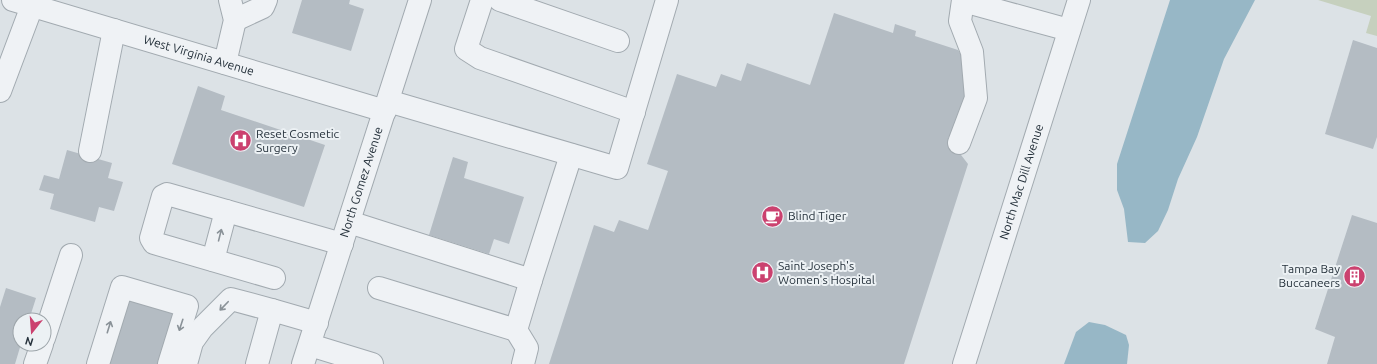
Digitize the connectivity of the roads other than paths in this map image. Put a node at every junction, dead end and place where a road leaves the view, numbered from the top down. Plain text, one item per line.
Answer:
1 (266, 0) edge
2 (420, 0) edge
3 (482, 0) edge
4 (500, 0) edge
5 (667, 0) edge
6 (963, 0) edge
7 (1079, 0) edge
8 (23, 3) edge
9 (63, 7) edge
10 (233, 10) edge
11 (114, 30) junction
12 (1069, 30) junction
13 (618, 41) dead end
14 (225, 63) junction
15 (0, 91) edge
16 (387, 106) junction
17 (634, 112) junction
18 (959, 143) dead end
19 (90, 151) dead end
20 (571, 155) junction
21 (226, 211) junction
22 (349, 222) junction
23 (342, 244) junction
24 (71, 255) dead end
25 (213, 260) junction
26 (274, 278) dead end
27 (531, 280) junction
28 (379, 288) dead end
29 (272, 310) junction
30 (52, 313) edge
31 (317, 323) junction
32 (516, 330) junction
33 (39, 352) edge
34 (307, 354) edge
35 (35, 364) edge
36 (98, 364) edge
37 (169, 364) edge
38 (186, 364) edge
39 (257, 364) edge
40 (372, 364) edge
41 (522, 364) edge
42 (964, 364) edge

1 - 10 street
2 - 16 street, North Gomez Avenue
3 - 17 street
4 - 13 street
5 - 17 street
6 - 12 street
6 - 18 street
7 - 12 street, North Mac Dill Avenue
8 - 9 street, West Virginia Avenue
8 - 15 street
9 - 11 street, West Virginia Avenue
10 - 14 street
11 - 14 street, West Virginia Avenue
11 - 19 street
12 - 42 street, North Mac Dill Avenue
14 - 16 street, West Virginia Avenue
16 - 20 street, West Virginia Avenue
16 - 22 street, North Gomez Avenue
17 - 20 street, West Virginia Avenue
20 - 27 street
21 - 23 street
25 -> 21 street
21 - 25 street
22 - 23 street, North Gomez Avenue
22 - 27 street
23 - 31 street, North Gomez Avenue
24 - 30 street
25 - 26 street
27 - 32 street
28 - 32 street
29 - 31 street
29 -> 38 street
29 - 39 street
31 - 34 street, North Gomez Avenue
32 - 41 street
33 - 35 street
34 - 40 street
36 -> 37 street

